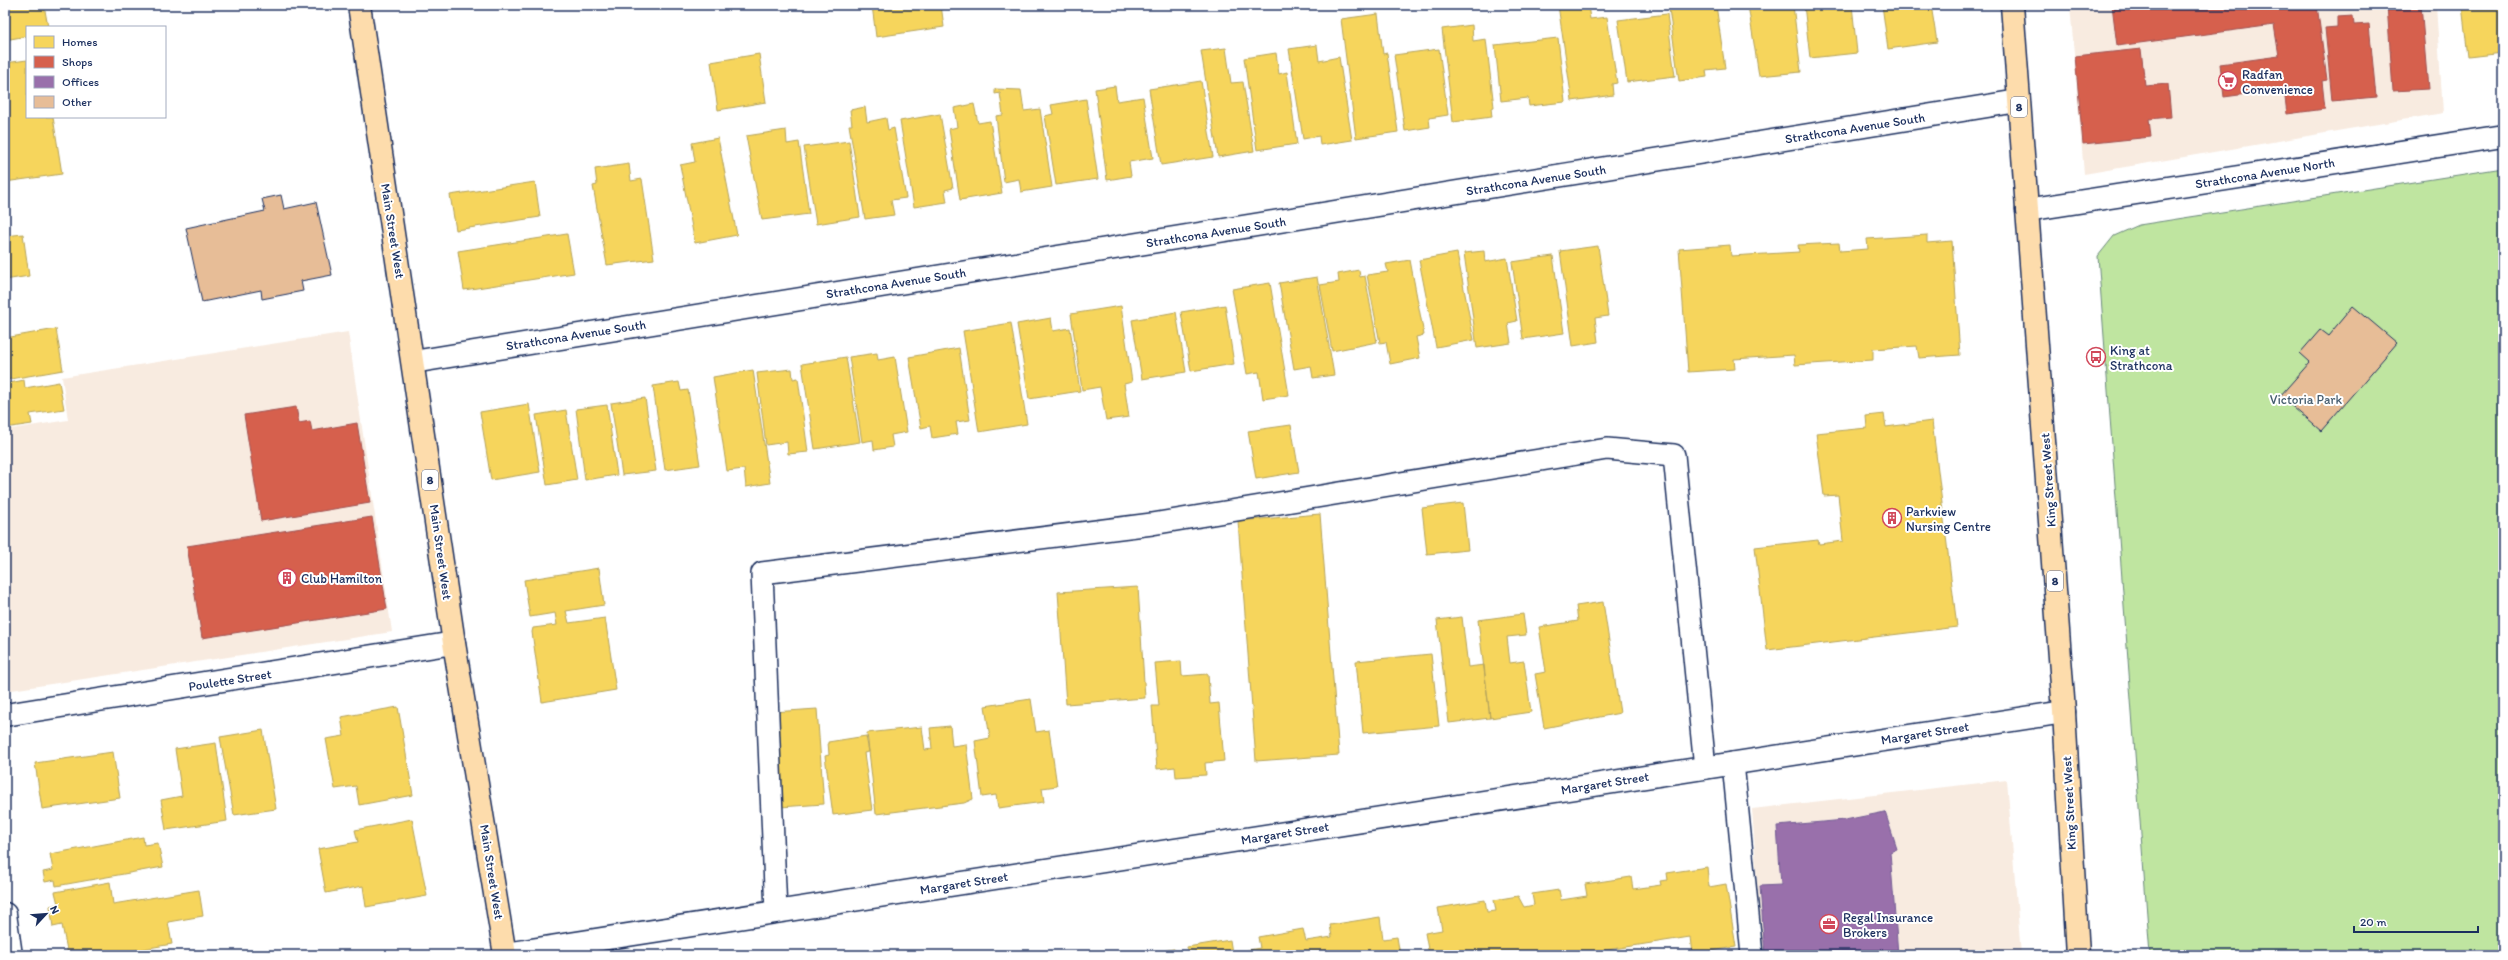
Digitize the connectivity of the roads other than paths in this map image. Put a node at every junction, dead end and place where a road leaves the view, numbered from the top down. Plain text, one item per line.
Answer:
1 (359, 5) edge
2 (2012, 5) edge
3 (2018, 101) junction
4 (2503, 136) edge
5 (2027, 210) junction
6 (413, 362) junction
7 (454, 643) junction
8 (2064, 712) junction
9 (5, 716) edge
10 (1733, 763) junction
11 (1705, 768) junction
12 (776, 912) junction
13 (5, 914) edge
14 (11, 955) edge
15 (505, 955) edge
16 (1752, 955) edge
17 (2078, 955) edge

1 - 6 main road, Main Street West / 8
2 - 3 main road, King Street West / 8
3 - 5 main road, King Street West / 8
3 - 6 street, Strathcona Avenue South
4 - 5 street, Strathcona Avenue North
5 - 8 main road, King Street West / 8
6 - 7 main road, Main Street West / 8
7 - 9 street, Poulette Street
7 - 15 main road, Main Street West / 8
8 - 10 street, Margaret Street
8 - 17 main road, King Street West / 8
10 - 11 street, Margaret Street
10 - 16 lane
11 - 12 street, Margaret Street
11 - 12 lane
12 - 15 street, Margaret Street
13 - 14 street

